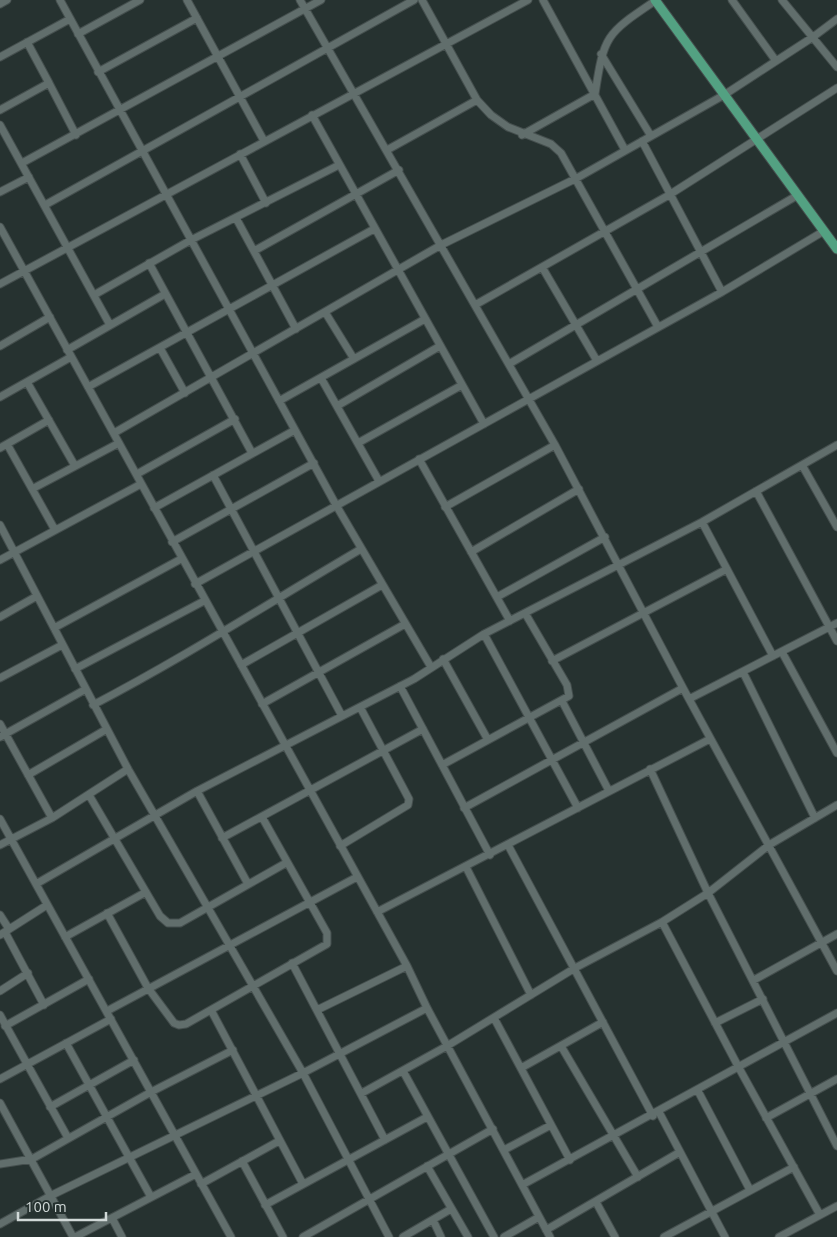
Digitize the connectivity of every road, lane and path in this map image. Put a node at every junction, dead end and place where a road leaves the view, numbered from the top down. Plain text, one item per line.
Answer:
1 (7, 0) edge
2 (60, 0) edge
3 (140, 0) edge
4 (186, 0) edge
5 (300, 0) edge
6 (321, 0) edge
7 (414, 0) edge
8 (422, 0) edge
9 (543, 0) edge
10 (655, 0) edge
11 (732, 0) edge
12 (783, 0) edge
13 (525, 1) edge
14 (0, 4) edge
15 (305, 8) junction
16 (197, 18) junction
17 (70, 19) junction
18 (837, 19) edge
19 (78, 34) junction
20 (813, 37) junction
21 (27, 42) junction
22 (446, 43) junction
23 (327, 48) junction
24 (602, 54) junction
25 (0, 57) edge
26 (218, 57) junction
27 (776, 61) junction
28 (837, 67) edge
29 (98, 72) junction
30 (49, 83) junction
31 (837, 88) edge
32 (354, 93) junction
33 (595, 94) junction
34 (724, 95) junction
35 (241, 97) junction
36 (477, 100) junction
37 (0, 110) edge
38 (120, 110) junction
39 (312, 115) junction
40 (0, 126) edge
41 (76, 135) junction
42 (522, 135) junction
43 (651, 136) junction
44 (757, 140) junction
45 (264, 141) junction
46 (642, 141) junction
47 (387, 150) junction
48 (625, 150) junction
49 (143, 151) junction
50 (240, 154) junction
51 (22, 164) junction
52 (338, 165) junction
53 (399, 170) junction
54 (29, 177) junction
55 (577, 178) junction
56 (0, 192) edge
57 (166, 194) junction
58 (355, 195) junction
59 (669, 195) junction
60 (798, 195) junction
61 (266, 203) junction
62 (45, 205) junction
63 (236, 218) junction
64 (0, 227) edge
65 (374, 229) junction
66 (824, 231) junction
67 (606, 232) junction
68 (191, 240) junction
69 (441, 245) junction
70 (68, 247) junction
71 (837, 249) edge
72 (254, 251) junction
73 (701, 254) junction
74 (149, 263) junction
75 (542, 267) junction
76 (24, 270) junction
77 (397, 270) junction
78 (0, 284) edge
79 (272, 285) junction
80 (638, 291) junction
81 (722, 292) junction
82 (166, 294) junction
83 (94, 295) junction
84 (475, 305) junction
85 (228, 309) junction
86 (325, 312) junction
87 (50, 318) junction
88 (425, 319) junction
89 (110, 325) junction
90 (577, 326) junction
91 (658, 327) junction
92 (296, 329) junction
93 (188, 332) junction
94 (0, 346) edge
95 (440, 346) junction
96 (160, 348) junction
97 (69, 354) junction
98 (253, 354) junction
99 (354, 359) junction
100 (597, 362) junction
101 (509, 364) junction
102 (212, 377) junction
103 (321, 378) junction
104 (27, 382) junction
105 (462, 384) junction
106 (88, 387) junction
107 (185, 393) junction
108 (0, 397) edge
109 (528, 399) junction
110 (279, 401) junction
111 (337, 406) junction
112 (235, 419) junction
113 (49, 420) junction
114 (484, 424) junction
115 (295, 430) junction
116 (114, 433) junction
117 (119, 443) junction
118 (358, 443) junction
119 (7, 444) junction
120 (555, 445) junction
121 (837, 446) edge
122 (0, 448) edge
123 (252, 453) junction
124 (419, 459) junction
125 (314, 463) junction
126 (802, 465) junction
127 (75, 466) junction
128 (137, 474) junction
129 (213, 475) junction
130 (379, 481) junction
131 (141, 484) junction
132 (32, 489) junction
133 (579, 490) junction
134 (756, 491) junction
135 (336, 505) junction
136 (445, 507) junction
137 (154, 508) junction
138 (232, 510) junction
139 (702, 522) junction
140 (0, 525) edge
141 (837, 527) edge
142 (55, 530) junction
143 (604, 537) junction
144 (172, 542) junction
145 (361, 549) junction
146 (14, 552) junction
147 (253, 552) junction
148 (471, 552) junction
149 (182, 559) junction
150 (0, 560) edge
151 (620, 565) junction
152 (727, 569) junction
153 (195, 584) junction
154 (382, 585) junction
155 (37, 596) junction
156 (278, 597) junction
157 (497, 597) junction
158 (204, 601) junction
159 (644, 612) junction
160 (525, 614) junction
161 (0, 618) edge
162 (510, 621) junction
163 (837, 623) edge
164 (405, 624) junction
165 (829, 627) junction
166 (54, 628) junction
167 (222, 632) junction
168 (298, 633) junction
169 (484, 634) junction
170 (837, 641) edge
171 (62, 645) junction
172 (782, 652) junction
173 (773, 656) junction
174 (443, 659) junction
175 (552, 661) junction
176 (241, 666) junction
177 (431, 667) junction
178 (75, 669) junction
179 (742, 672) junction
180 (319, 673) junction
181 (0, 678) edge
182 (400, 686) junction
183 (683, 688) junction
184 (86, 689) junction
185 (689, 699) junction
186 (562, 701) junction
187 (262, 704) junction
188 (94, 705) junction
189 (360, 707) junction
190 (342, 716) junction
191 (528, 718) junction
192 (0, 724) edge
193 (107, 730) junction
194 (423, 730) junction
195 (3, 736) edge
196 (710, 739) junction
197 (488, 740) junction
198 (583, 743) junction
199 (286, 746) junction
200 (383, 751) junction
201 (837, 753) edge
202 (552, 761) junction
203 (442, 765) junction
204 (128, 769) junction
205 (650, 769) junction
206 (28, 775) junction
207 (197, 791) junction
208 (310, 792) junction
209 (609, 792) junction
210 (90, 795) junction
211 (837, 805) edge
212 (464, 808) junction
213 (578, 808) junction
214 (154, 814) junction
215 (262, 817) junction
216 (52, 818) junction
217 (815, 818) junction
218 (0, 819) edge
219 (115, 838) junction
220 (222, 838) junction
221 (12, 839) junction
222 (0, 845) edge
223 (508, 845) junction
224 (769, 845) junction
225 (340, 846) junction
226 (490, 855) junction
227 (286, 863) junction
228 (466, 867) junction
229 (357, 877) junction
230 (36, 884) junction
231 (248, 884) junction
232 (146, 892) junction
233 (708, 893) junction
234 (308, 902) junction
235 (47, 905) junction
236 (208, 907) junction
237 (377, 912) junction
238 (107, 913) junction
239 (0, 915) edge
240 (662, 922) junction
241 (5, 932) edge
242 (837, 934) edge
243 (65, 937) junction
244 (821, 943) junction
245 (230, 945) junction
246 (292, 963) junction
247 (407, 966) junction
248 (575, 968) junction
249 (837, 972) edge
250 (28, 974) junction
251 (89, 979) junction
252 (754, 980) junction
253 (253, 985) junction
254 (148, 988) junction
255 (0, 991) edge
256 (532, 995) junction
257 (763, 999) junction
258 (44, 1004) junction
259 (427, 1008) junction
260 (212, 1010) junction
261 (317, 1010) junction
262 (107, 1011) junction
263 (837, 1013) edge
264 (0, 1015) edge
265 (494, 1018) junction
266 (111, 1019) junction
267 (603, 1022) junction
268 (715, 1023) junction
269 (5, 1026) junction
270 (784, 1042) junction
271 (66, 1043) junction
272 (447, 1046) junction
273 (562, 1046) junction
274 (233, 1050) junction
275 (341, 1053) junction
276 (134, 1060) junction
277 (26, 1065) junction
278 (521, 1068) junction
279 (739, 1068) junction
280 (403, 1071) junction
281 (303, 1073) junction
282 (0, 1079) edge
283 (837, 1079) edge
284 (90, 1085) junction
285 (698, 1091) junction
286 (151, 1092) junction
287 (362, 1093) junction
288 (810, 1094) junction
289 (258, 1095) junction
290 (0, 1102) edge
291 (50, 1107) junction
292 (656, 1114) junction
293 (107, 1116) junction
294 (427, 1117) junction
295 (766, 1118) junction
296 (551, 1125) junction
297 (493, 1129) junction
298 (174, 1135) junction
299 (615, 1136) junction
300 (835, 1136) edge
301 (68, 1138) junction
302 (280, 1140) junction
303 (385, 1140) junction
304 (837, 1146) edge
305 (504, 1150) junction
306 (680, 1152) junction
307 (447, 1154) junction
308 (129, 1157) junction
309 (32, 1159) junction
310 (348, 1160) junction
311 (570, 1160) junction
312 (242, 1161) junction
313 (0, 1164) edge
314 (427, 1166) junction
315 (794, 1167) junction
316 (196, 1174) junction
317 (638, 1177) junction
318 (202, 1184) junction
319 (303, 1184) junction
320 (522, 1186) junction
321 (750, 1190) junction
322 (52, 1196) junction
323 (151, 1197) junction
324 (368, 1199) junction
325 (596, 1202) junction
326 (265, 1205) junction
327 (837, 1206) edge
328 (452, 1209) junction
329 (711, 1211) junction
330 (820, 1215) junction
331 (539, 1217) junction
332 (112, 1218) junction
333 (432, 1220) junction
334 (0, 1224) edge
335 (548, 1234) edge
336 (74, 1237) edge
337 (122, 1237) edge
338 (231, 1237) edge
339 (283, 1237) edge
340 (303, 1237) edge
341 (389, 1237) edge
342 (403, 1237) edge
343 (442, 1237) edge
344 (468, 1237) edge
345 (494, 1237) edge
346 (504, 1237) edge
347 (614, 1237) edge
348 (664, 1237) edge
349 (725, 1237) edge
350 (779, 1237) edge

1 - 14 street
2 - 17 street
3 - 19 street
4 - 16 street
5 - 15 street
6 - 15 street
7 - 23 street
8 - 22 street
9 - 33 street
10 - 24 street
10 - 34 main road
11 - 27 street
12 - 20 street
13 - 22 street
15 - 23 street
15 - 26 street
16 - 26 street
16 - 29 street
17 - 19 street
17 - 21 street
18 - 20 street
19 - 29 street
20 - 27 street
20 - 28 street
21 - 25 street
21 - 30 street
22 - 32 street
22 - 36 street
23 - 32 street
23 - 35 street
24 - 33 street
24 - 43 street
26 - 35 street
26 - 38 street
27 - 34 street
29 - 38 street
30 - 37 street
30 - 41 street
31 - 44 street
32 - 39 street
32 - 47 street
33 - 42 street
33 - 48 street
34 - 43 street
34 - 44 main road
35 - 45 street
35 - 49 street
36 - 42 street
36 - 47 street
38 - 41 street
38 - 49 street
39 - 45 street
39 - 52 street
40 - 51 street
41 - 51 street
42 - 55 street
43 - 46 street
44 - 59 street
44 - 60 main road
45 - 50 street
46 - 48 street
46 - 59 street
47 - 53 street
48 - 55 street
49 - 57 street
49 - 62 street
50 - 57 street
50 - 61 street
51 - 54 street
52 - 58 street
52 - 61 street
53 - 58 street
53 - 69 street
54 - 56 street
54 - 62 street
55 - 67 street
55 - 69 street
57 - 68 street
57 - 70 street
58 - 65 street
58 - 72 street
59 - 67 street
59 - 73 street
60 - 66 main road
60 - 73 street
61 - 63 street
62 - 70 street
63 - 68 street
63 - 72 street
64 - 76 street
65 - 77 street
65 - 79 street
66 - 71 main road
66 - 81 street
67 - 75 street
67 - 80 street
68 - 74 street
68 - 85 street
69 - 77 street
69 - 84 street
70 - 76 street
70 - 83 street
72 - 79 street
73 - 80 street
73 - 81 street
74 - 82 street
74 - 83 street
75 - 84 street
75 - 90 street
76 - 78 street
76 - 87 street
77 - 86 street
77 - 88 street
79 - 85 street
79 - 92 street
80 - 90 street
80 - 91 street
81 - 91 street
82 - 89 street
82 - 93 street
83 - 89 street
84 - 101 street
85 - 93 street
85 - 98 street
86 - 92 street
86 - 99 street
87 - 94 street
87 - 97 street
88 - 95 street
88 - 99 street
89 - 97 street
90 - 100 street
90 - 101 street
91 - 100 street
92 - 98 street
93 - 96 street
93 - 102 street
95 - 105 street
95 - 111 street
96 - 106 street
96 - 107 street
97 - 104 street
97 - 106 street
98 - 102 street
98 - 110 street
99 - 103 street
100 - 109 street
101 - 109 street
102 - 107 street
102 - 112 street
103 - 110 street
103 - 111 street
104 - 108 street
104 - 113 street
105 - 114 street
105 - 118 street
106 - 116 street
107 - 116 street
109 - 114 street
109 - 120 street
110 - 115 street
111 - 118 street
112 - 123 street
112 - 128 street
113 - 119 street
113 - 127 street
114 - 124 street
115 - 123 street
115 - 125 street
116 - 117 street
117 - 127 street
117 - 128 street
118 - 130 street
119 - 122 street
119 - 132 street
120 - 133 street
120 - 136 street
121 - 126 street
123 - 129 street
124 - 130 street
124 - 136 street
125 - 135 street
125 - 138 street
126 - 134 street
126 - 141 street
127 - 132 street
128 - 131 street
129 - 137 street
129 - 138 street
130 - 135 street
131 - 137 street
131 - 142 street
132 - 142 street
133 - 143 street
133 - 148 street
134 - 139 street
134 - 165 street
135 - 145 street
135 - 147 street
136 - 148 street
137 - 144 street
138 - 144 street
138 - 147 street
139 - 151 street
139 - 152 street
140 - 146 street
142 - 146 street
143 - 151 street
143 - 157 street
144 - 149 street
145 - 154 street
145 - 156 street
146 - 150 street
146 - 155 street
147 - 153 street
147 - 156 street
148 - 157 street
149 - 153 street
149 - 166 street
151 - 159 street
151 - 160 street
152 - 159 street
152 - 173 street
153 - 158 street
154 - 164 street
154 - 168 street
155 - 161 street
155 - 166 street
156 - 167 street
156 - 168 street
157 - 162 street
158 - 167 street
158 - 178 street
159 - 175 street
159 - 183 street
160 - 162 street
160 - 175 street
162 - 169 street
163 - 165 street
164 - 177 street
164 - 180 street
165 - 170 street
165 - 172 street
166 - 171 street
167 - 176 street
167 - 188 street
168 - 176 street
168 - 180 street
169 - 174 street
169 - 191 street
171 - 178 street
171 - 181 street
172 - 173 street
172 - 201 street
173 - 179 street
174 - 177 street
174 - 197 street
175 - 186 street
176 - 187 street
177 - 182 street
178 - 184 street
179 - 185 street
179 - 217 street
180 - 187 street
180 - 190 street
182 - 189 street
182 - 194 street
183 - 185 street
183 - 198 street
184 - 188 street
184 - 195 street
185 - 196 street
186 - 191 street
186 - 198 street
187 - 199 street
188 - 193 street
189 - 190 street
189 - 200 street
190 - 199 street
191 - 197 street
191 - 202 street
192 - 195 street
193 - 204 street
193 - 206 street
194 - 200 street
194 - 203 street
195 - 206 street
196 - 205 street
196 - 224 street
197 - 203 street
198 - 202 street
198 - 209 street
199 - 207 street
199 - 208 street
200 - 208 street
200 - 225 street
202 - 212 street
202 - 213 street
203 - 212 street
204 - 210 street
204 - 214 street
205 - 209 street
205 - 233 street
206 - 216 street
207 - 214 street
207 - 220 street
208 - 215 street
208 - 225 street
209 - 213 street
210 - 216 street
210 - 219 street
211 - 217 street
212 - 226 street
213 - 223 street
214 - 219 street
214 - 236 street
215 - 220 street
215 - 227 street
216 - 221 street
217 - 224 street
218 - 221 street
219 - 230 street
219 - 232 street
220 - 231 street
221 - 222 street
221 - 230 street
223 - 226 street
223 - 248 street
224 - 233 street
224 - 244 street
225 - 229 street
226 - 228 street
227 - 231 street
227 - 234 street
228 - 237 street
228 - 256 street
229 - 234 street
229 - 237 street
230 - 235 street
231 - 236 street
232 - 236 street
232 - 238 street
233 - 240 street
233 - 252 street
234 - 245 street
234 - 246 street
235 - 241 street
235 - 243 street
236 - 245 street
237 - 247 street
238 - 243 street
238 - 254 street
239 - 241 street
240 - 248 street
240 - 268 street
241 - 250 street
242 - 244 street
243 - 251 street
244 - 249 street
244 - 252 street
245 - 253 street
245 - 254 street
246 - 253 street
246 - 261 street
247 - 259 street
247 - 261 street
248 - 256 street
248 - 267 street
250 - 255 street
250 - 258 street
251 - 258 street
251 - 262 street
252 - 257 street
253 - 260 street
253 - 281 street
254 - 260 street
254 - 262 street
256 - 265 street
257 - 268 street
257 - 270 street
258 - 269 street
259 - 272 street
259 - 275 street
260 - 274 street
261 - 275 street
262 - 266 street
263 - 270 street
264 - 269 street
265 - 272 street
265 - 278 street
266 - 271 street
266 - 276 street
267 - 273 street
267 - 292 street
268 - 279 street
269 - 277 street
270 - 279 street
270 - 288 street
271 - 277 street
271 - 284 street
272 - 280 street
272 - 297 street
273 - 278 street
273 - 299 street
274 - 286 street
274 - 289 street
275 - 281 street
275 - 287 street
276 - 284 street
276 - 286 street
277 - 282 street
277 - 291 street
278 - 296 street
279 - 285 street
279 - 295 street
280 - 287 street
280 - 294 street
281 - 289 street
281 - 310 street
283 - 288 street
284 - 291 street
284 - 293 street
285 - 292 street
285 - 321 street
286 - 293 street
286 - 298 street
287 - 303 street
288 - 295 street
288 - 300 street
289 - 298 street
289 - 302 street
290 - 309 street
291 - 301 street
292 - 299 street
292 - 306 street
293 - 301 street
293 - 308 street
294 - 303 street
294 - 307 street
295 - 315 street
296 - 305 street
296 - 311 street
297 - 305 street
297 - 307 street
298 - 308 street
298 - 316 street
299 - 311 street
299 - 317 street
300 - 304 street
301 - 309 street
302 - 312 street
302 - 319 street
303 - 310 street
305 - 320 street
306 - 317 street
306 - 329 street
307 - 314 street
307 - 345 street
308 - 322 street
308 - 323 street
309 - 313 street
309 - 322 street
310 - 319 street
310 - 324 street
311 - 320 street
312 - 318 street
312 - 326 street
314 - 324 street
314 - 328 street
315 - 321 street
315 - 330 street
316 - 318 street
316 - 323 street
317 - 325 street
318 - 338 street
319 - 326 street
320 - 331 street
321 - 329 street
322 - 334 street
322 - 336 street
323 - 332 street
324 - 340 street
324 - 341 street
325 - 335 street
325 - 347 street
326 - 339 street
327 - 330 street
328 - 333 street
328 - 344 street
329 - 348 street
329 - 349 street
330 - 350 street
331 - 335 street
331 - 346 street
332 - 336 street
332 - 337 street
333 - 342 street
333 - 343 street

